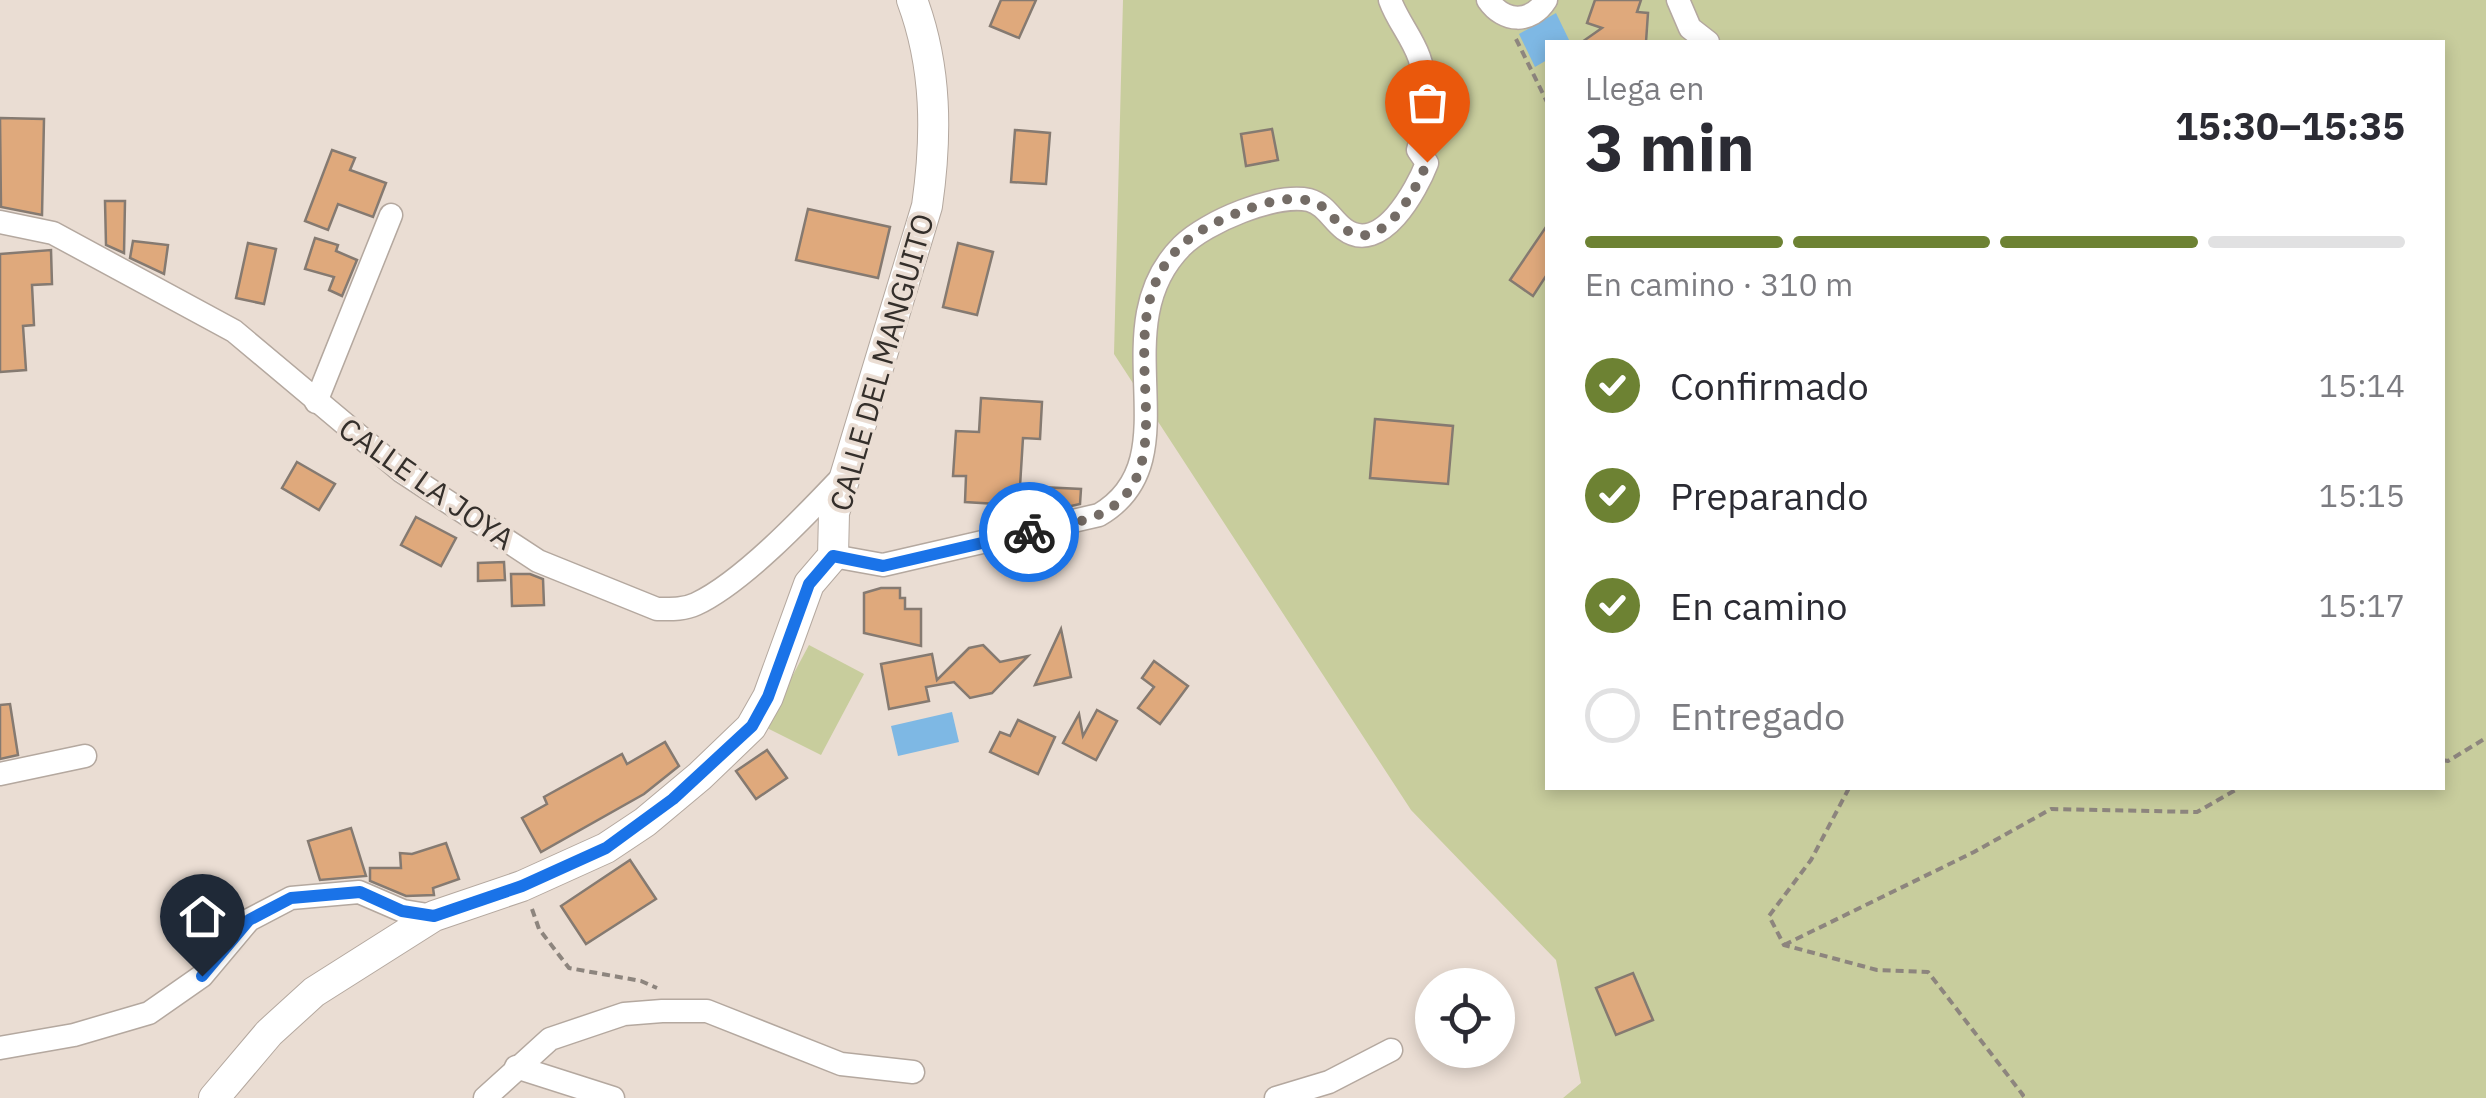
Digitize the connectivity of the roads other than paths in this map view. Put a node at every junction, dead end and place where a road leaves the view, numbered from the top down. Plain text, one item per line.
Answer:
1 (912, 0) edge
2 (1390, 0) edge
3 (1488, 0) edge
4 (1678, 0) edge
5 (1538, 8) edge
6 (1705, 40) edge
7 (391, 215) dead end
8 (0, 222) edge
9 (316, 402) junction
10 (847, 472) junction
11 (833, 556) junction
12 (86, 756) dead end
13 (0, 774) edge
14 (434, 916) junction
15 (0, 1048) edge
16 (1391, 1050) dead end
17 (516, 1068) junction
18 (913, 1072) dead end
19 (219, 1092) edge
20 (486, 1098) edge
21 (613, 1098) edge
22 (1276, 1098) edge

1 - 10 main road, CALLE DEL MANGUITO
2 - 11 street
3 - 5 street
4 - 6 street
7 - 9 street
8 - 9 street, CALLE LA JOYA
9 - 10 street, CALLE LA JOYA
10 - 11 main road, CALLE DEL MANGUITO
11 - 14 main road
12 - 13 street
14 - 15 street
14 - 19 main road
16 - 22 street
17 - 18 street
17 - 20 street
17 - 21 street

